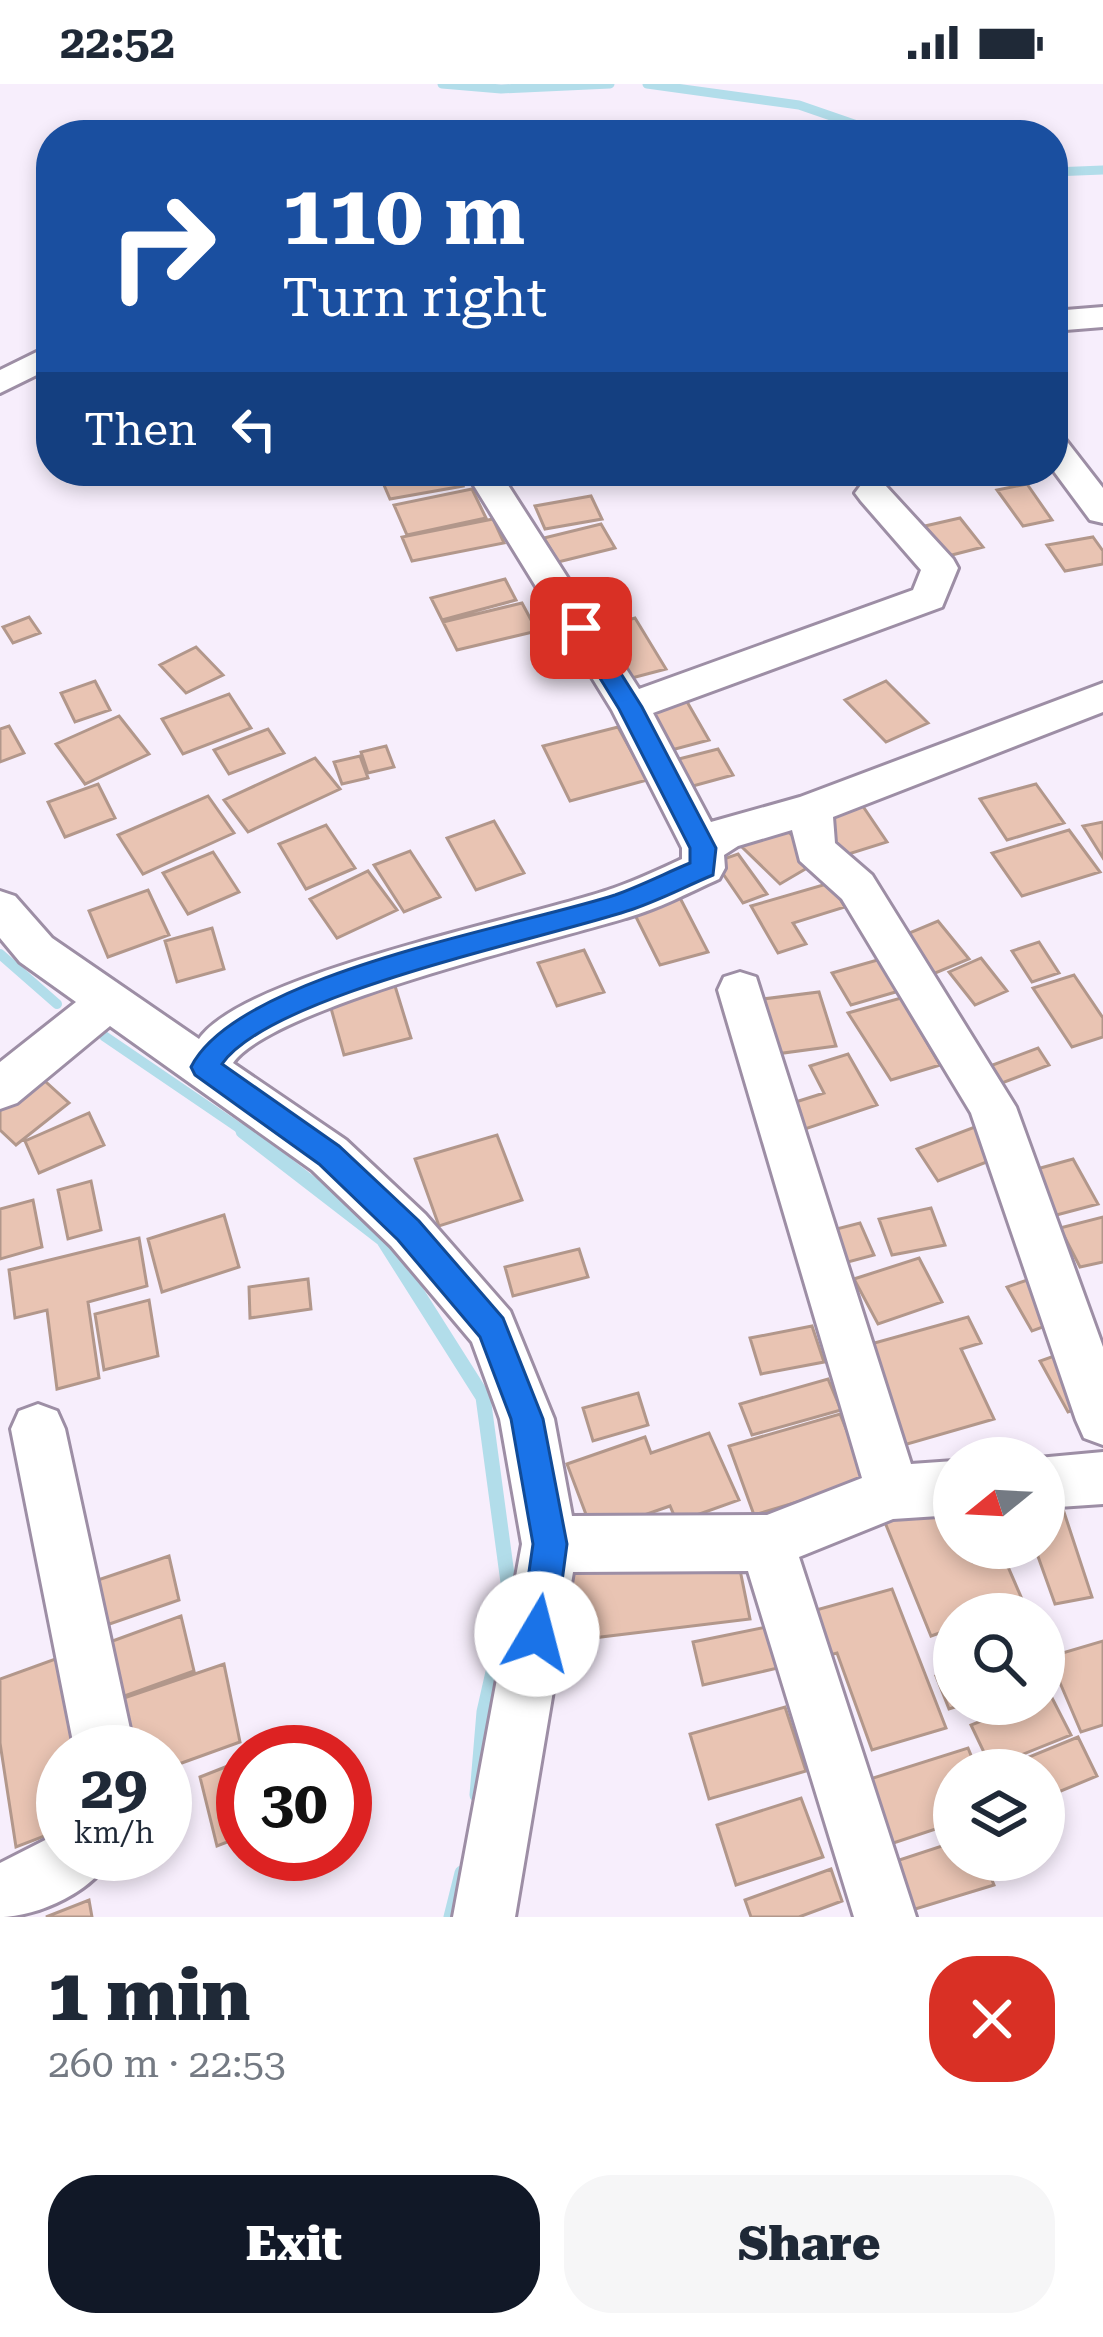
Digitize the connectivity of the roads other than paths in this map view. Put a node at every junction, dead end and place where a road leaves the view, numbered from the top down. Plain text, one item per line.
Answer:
1 (1103, 317) edge
2 (1068, 320) edge
3 (36, 364) edge
4 (0, 383) edge
5 (1068, 466) edge
6 (491, 486) edge
7 (873, 493) dead end
8 (1103, 512) edge
9 (630, 707) junction
10 (1098, 708) edge
11 (811, 809) junction
12 (703, 848) junction
13 (0, 908) edge
14 (740, 990) dead end
15 (108, 1002) junction
16 (205, 1067) junction
17 (0, 1089) edge
18 (1103, 1420) edge
19 (38, 1429) dead end
20 (1103, 1478) edge
21 (1065, 1481) edge
22 (933, 1489) edge
23 (893, 1492) junction
24 (550, 1544) junction
25 (766, 1544) junction
26 (98, 1725) edge
27 (36, 1877) edge
28 (0, 1896) edge
29 (484, 1917) edge
30 (885, 1917) edge

1 - 2 street
3 - 4 street
5 - 8 street
6 - 9 street
7 - 9 street
9 - 12 street
10 - 11 street
11 - 12 street
11 - 18 street
12 - 16 street
13 - 15 street
14 - 23 street
15 - 16 street
15 - 17 street
16 - 24 street
19 - 26 street
20 - 21 street
22 - 23 street
23 - 25 street
24 - 25 street
24 - 29 street
25 - 30 street
27 - 28 street

